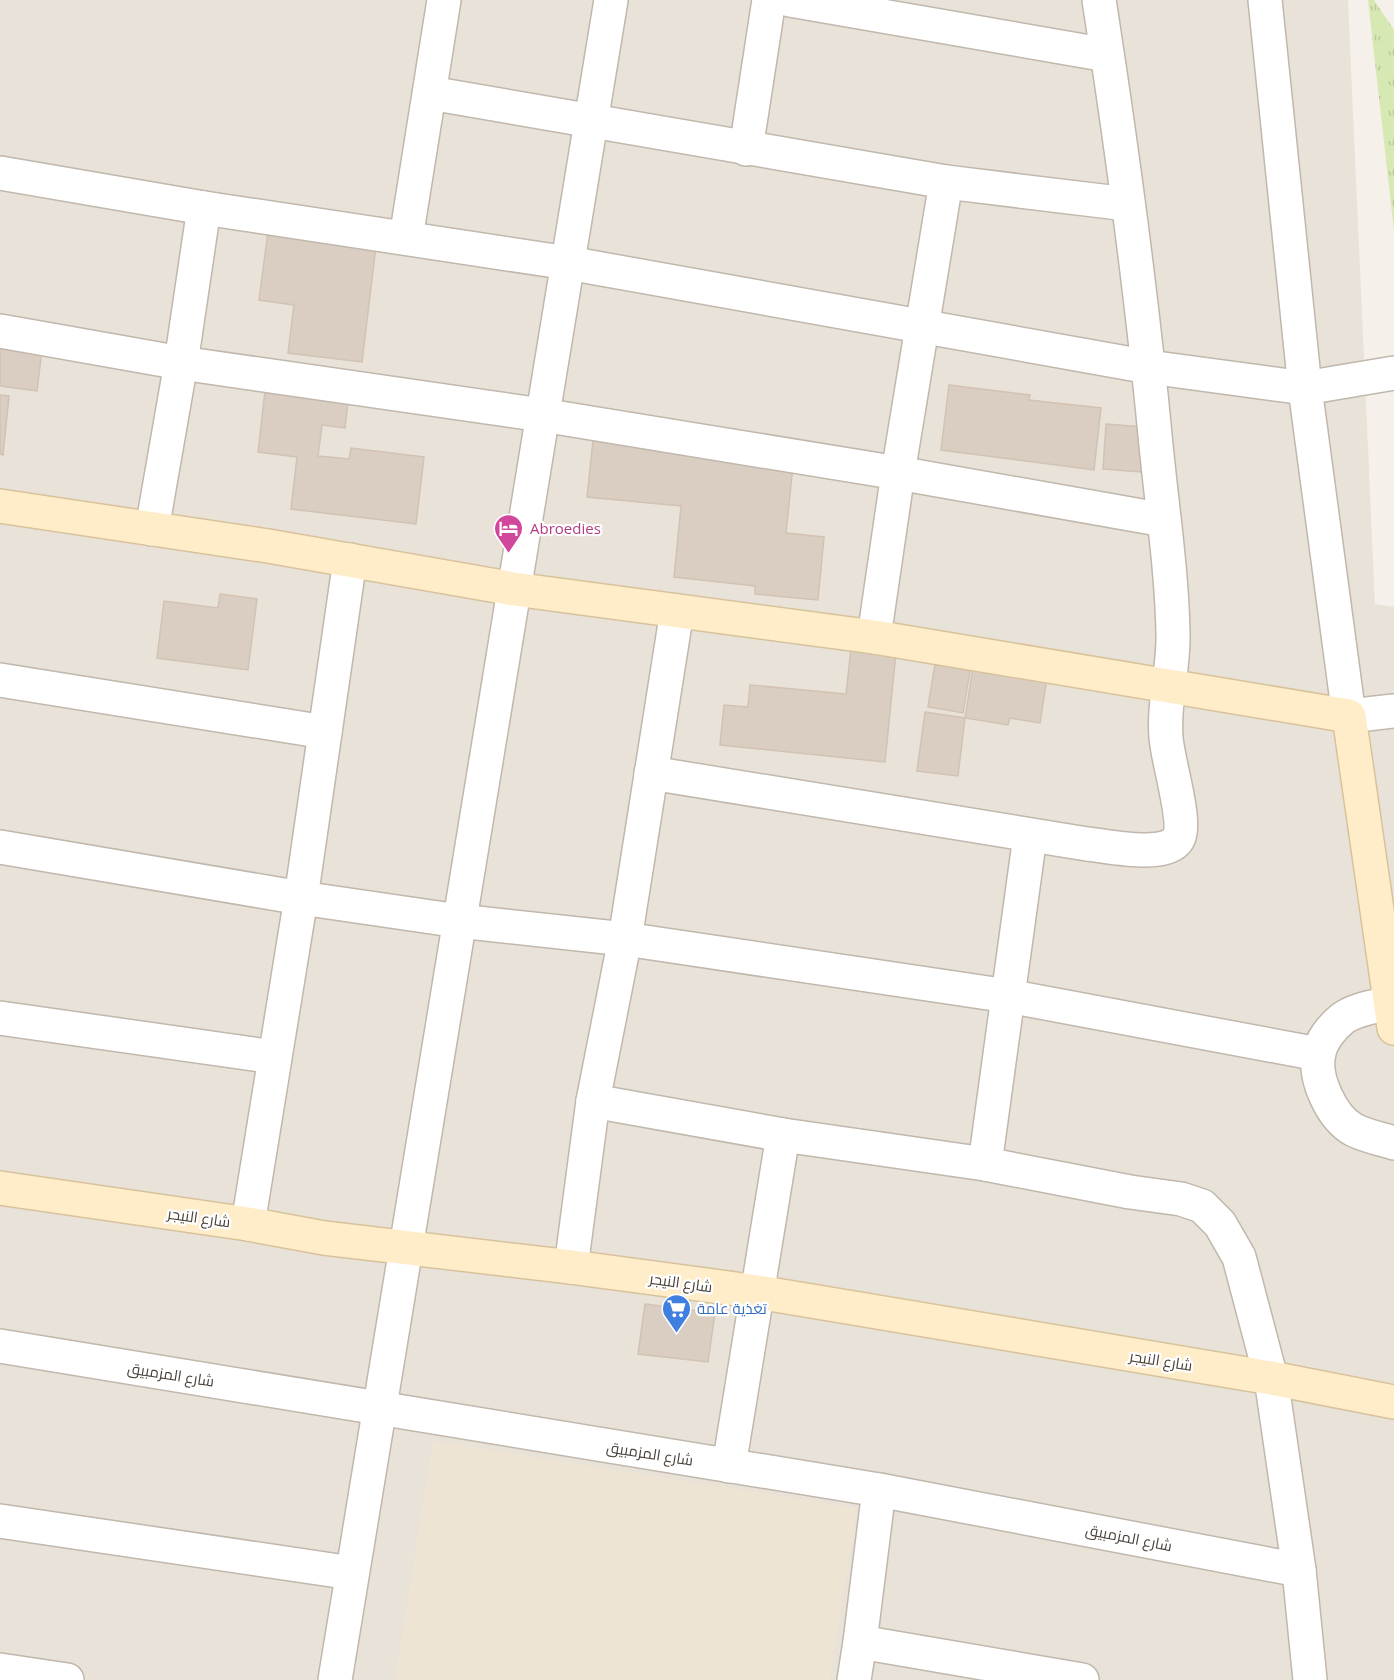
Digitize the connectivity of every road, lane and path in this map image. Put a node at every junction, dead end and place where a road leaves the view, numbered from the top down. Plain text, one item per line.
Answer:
1 (444, 0) edge
2 (611, 0) edge
3 (769, 0) edge
4 (790, 0) edge
5 (1099, 0) edge
6 (1264, 0) edge
7 (1107, 55) junction
8 (430, 93) junction
9 (590, 122) junction
10 (746, 149) junction
11 (0, 173) edge
12 (945, 182) junction
13 (1127, 204) junction
14 (204, 208) junction
15 (406, 238) junction
16 (568, 263) junction
17 (922, 327) junction
18 (0, 331) edge
19 (182, 363) junction
20 (1149, 367) junction
21 (1394, 373) edge
22 (1305, 388) junction
23 (542, 415) junction
24 (898, 473) junction
25 (0, 506) edge
26 (1164, 520) junction
27 (152, 529) junction
28 (350, 560) junction
29 (514, 589) junction
30 (677, 611) junction
31 (874, 637) junction
32 (0, 680) edge
33 (1169, 686) junction
34 (1394, 711) edge
35 (1349, 716) junction
36 (326, 732) junction
37 (651, 772) junction
38 (1030, 836) junction
39 (0, 847) edge
40 (300, 898) junction
41 (459, 921) junction
42 (625, 939) junction
43 (1008, 996) junction
44 (1392, 1015) edge
45 (0, 1018) edge
46 (1318, 1054) junction
47 (274, 1057) junction
48 (593, 1101) junction
49 (783, 1135) junction
50 (1394, 1143) edge
51 (985, 1164) junction
52 (0, 1188) edge
53 (248, 1224) junction
54 (406, 1247) junction
55 (572, 1267) junction
56 (758, 1292) junction
57 (0, 1346) edge
58 (1271, 1378) junction
59 (1394, 1402) edge
60 (379, 1408) junction
61 (729, 1466) junction
62 (879, 1490) junction
63 (0, 1521) edge
64 (1299, 1570) junction
65 (352, 1573) junction
66 (860, 1642) junction
67 (0, 1670) edge
68 (46, 1679) edge
69 (335, 1680) edge
70 (854, 1680) edge
71 (1082, 1680) edge
72 (1310, 1680) edge

1 - 8 street
2 - 9 street
3 - 10 street
4 - 7 street
5 - 7 street
6 - 22 street
7 - 13 street
8 - 9 street
8 - 15 street
9 - 10 street
9 - 16 street
10 - 12 street
11 - 14 street
12 - 13 street
12 - 17 street
13 - 20 street
14 - 15 street
14 - 19 street
15 - 16 street
16 - 17 street
16 - 23 street
17 - 20 street
17 - 24 street
18 - 19 street
19 - 23 street
19 - 27 street
20 - 22 street
20 - 26 street
21 - 22 street
22 - 35 street
23 - 24 street
23 - 29 street
24 - 26 street
24 - 31 street
25 - 27 street
26 - 33 street
27 - 28 street
28 - 29 street
28 - 36 street
29 - 30 street
29 - 41 street
30 - 31 street
30 - 37 street
31 - 33 street
32 - 36 street
33 - 35 street
33 - 38 street
34 - 35 street
35 - 44 street
36 - 40 street
37 - 38 street
37 - 42 street
38 - 43 street
39 - 40 street
40 - 41 street
40 - 47 street
41 - 42 street
41 - 54 street
42 - 43 street
42 - 48 street
43 - 46 street
43 - 51 street
44 - 46 street
45 - 47 street
46 - 50 street
47 - 53 street
48 - 49 street
48 - 55 street
49 - 51 street
49 - 56 street
51 - 58 street
52 - 53 street, شارع النيجر
53 - 54 street, شارع النيجر
54 - 55 street, شارع النيجر
54 - 60 street
55 - 56 street, شارع النيجر
56 - 58 street, شارع النيجر
56 - 61 street
57 - 60 street, شارع المزمبيق
58 - 59 street, شارع النيجر
58 - 64 street
60 - 61 street, شارع المزمبيق
60 - 65 street
61 - 62 street, شارع المزمبيق
62 - 64 street, شارع المزمبيق
62 - 66 street
63 - 65 street
64 - 72 street
65 - 69 street
66 - 70 street
66 - 71 street
67 - 68 street

